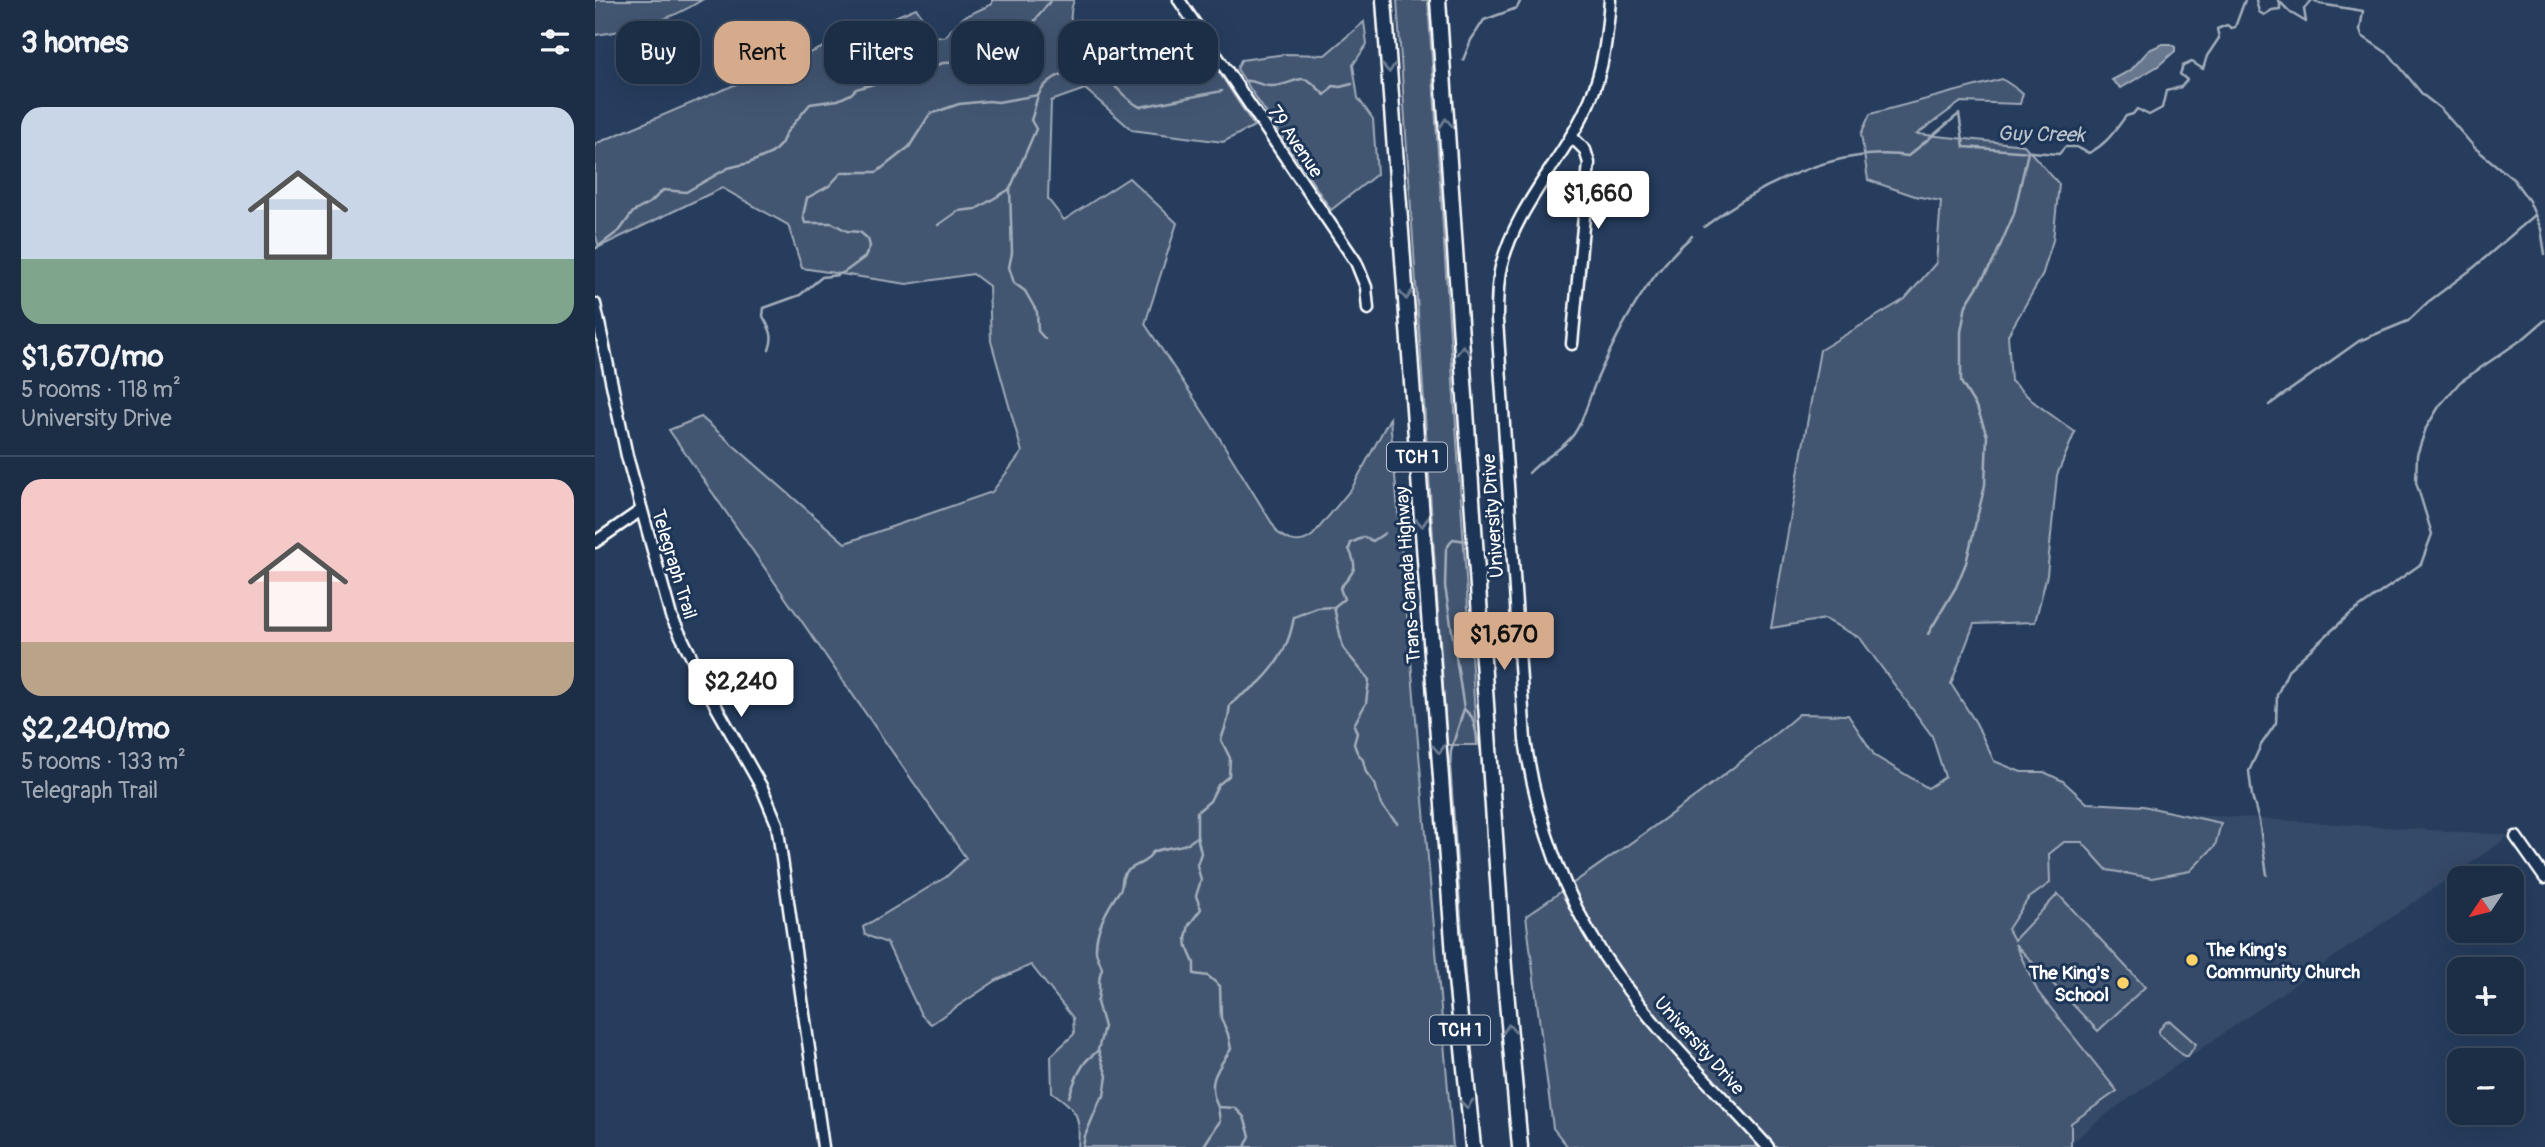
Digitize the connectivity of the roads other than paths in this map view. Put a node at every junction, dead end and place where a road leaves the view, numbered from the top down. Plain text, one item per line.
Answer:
1 (1179, 0) edge
2 (1384, 0) edge
3 (1438, 0) edge
4 (1610, 0) edge
5 (1571, 136) junction
6 (595, 304) edge
7 (1368, 309) dead end
8 (1572, 344) dead end
9 (640, 511) junction
10 (595, 542) edge
11 (2516, 837) dead end
12 (2545, 878) edge
13 (823, 1147) edge
14 (1473, 1147) edge
15 (1520, 1147) edge
16 (1769, 1147) edge

1 - 7 street, 79 Avenue
2 -> 14 highway, Trans-Canada Highway / TCH 1
15 -> 3 highway, TCH 1
4 - 5 street, University Drive
5 - 8 street
5 - 16 street, University Drive
6 - 9 street, Telegraph Trail
9 - 10 street
9 - 13 street, Telegraph Trail
11 - 12 street

